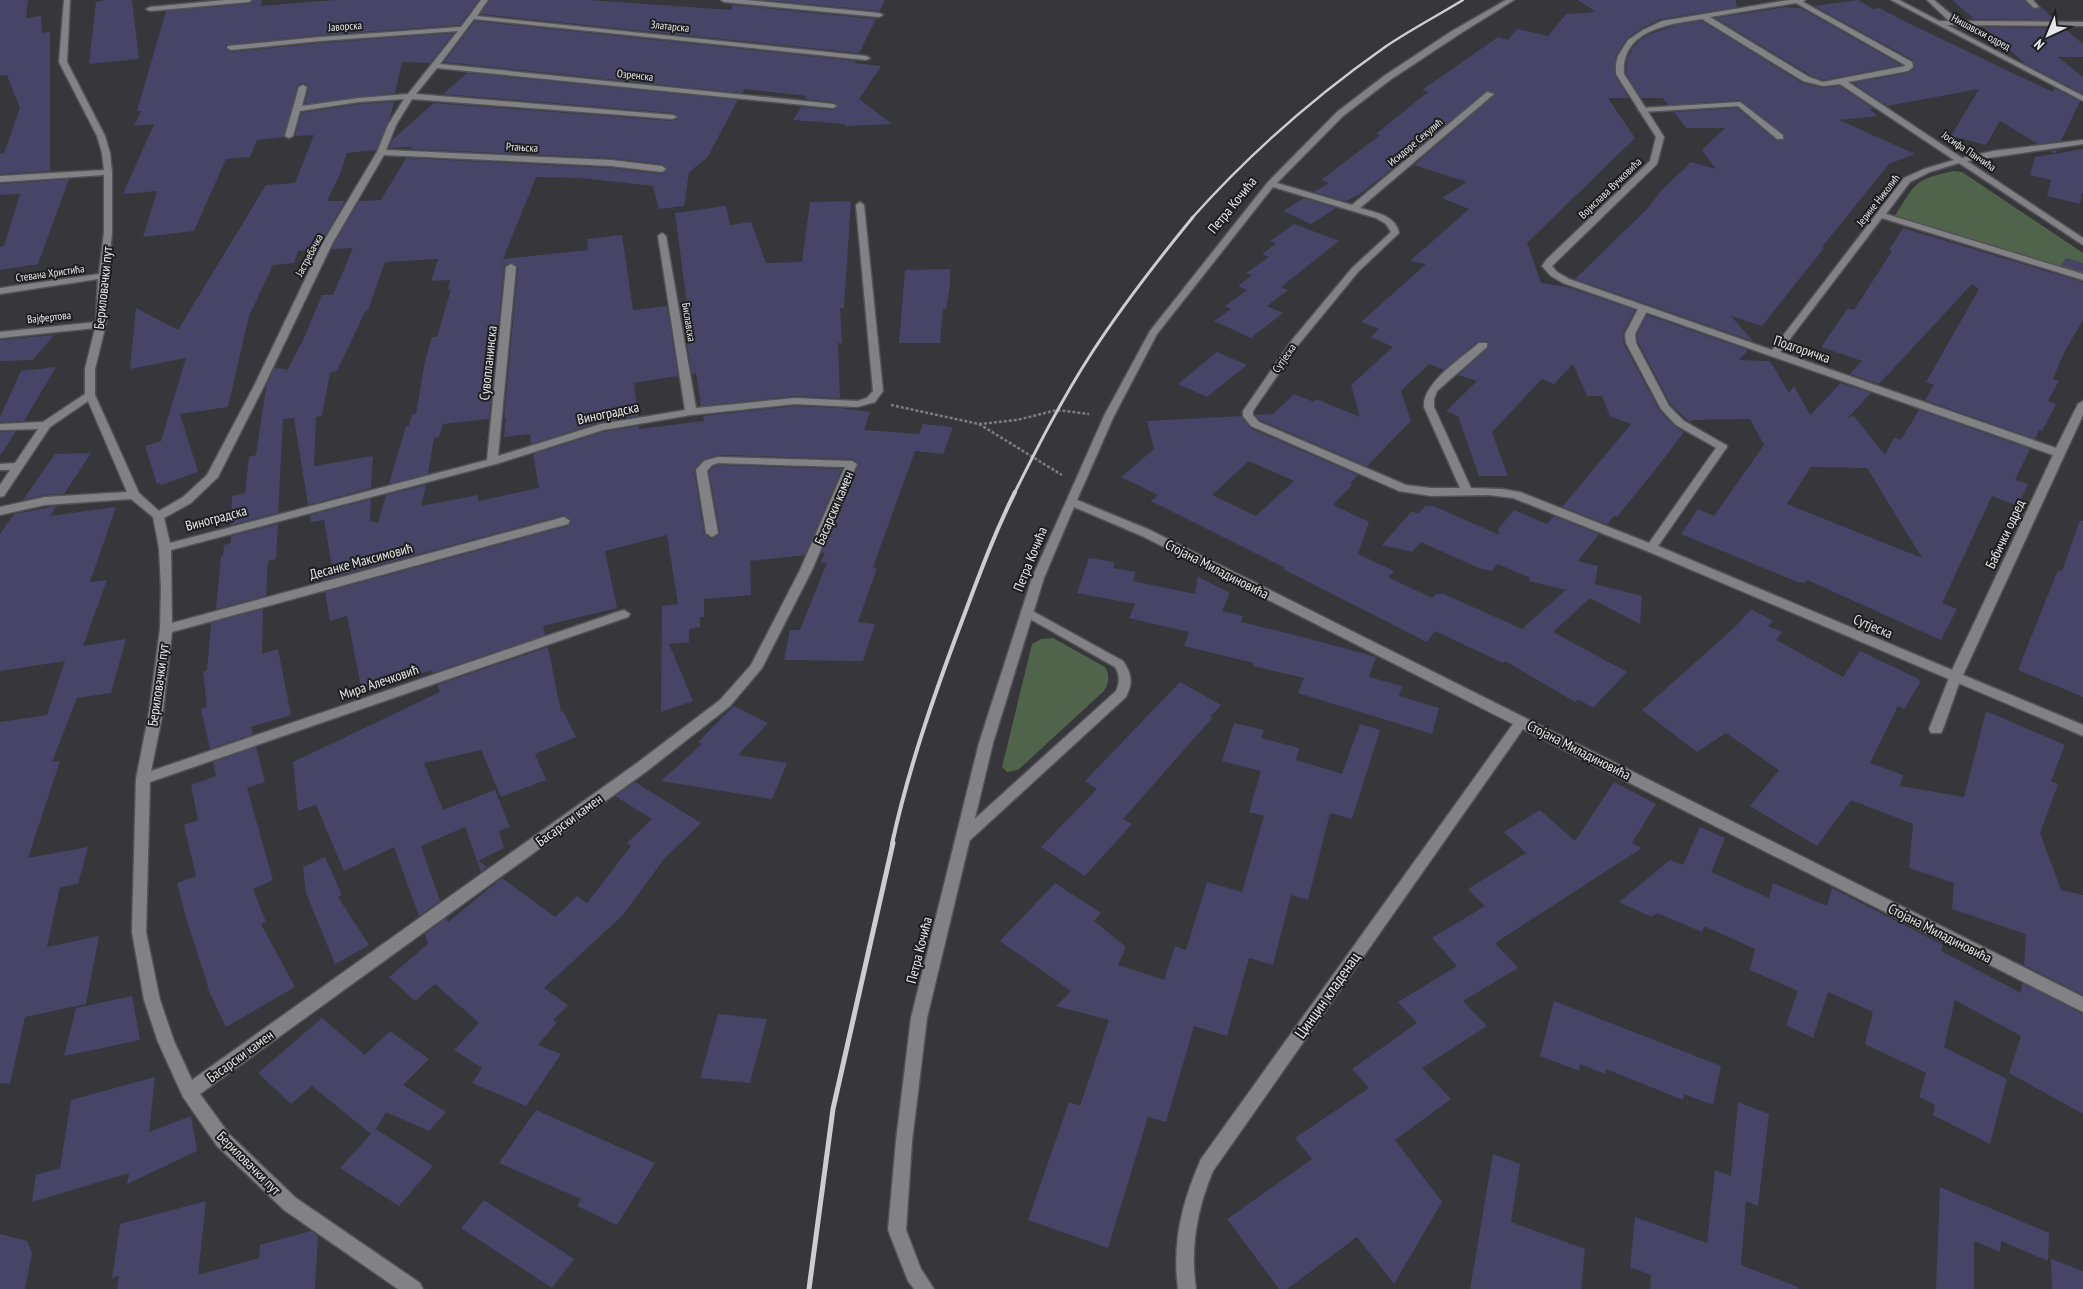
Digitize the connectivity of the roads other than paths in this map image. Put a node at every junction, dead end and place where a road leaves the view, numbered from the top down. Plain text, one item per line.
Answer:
1 (67, 0) edge
2 (249, 0) edge
3 (485, 0) edge
4 (724, 0) edge
5 (1510, 0) edge
6 (1799, 0) edge
7 (1894, 0) edge
8 (1930, 0) edge
9 (2029, 0) edge
10 (2036, 7) dead end
11 (150, 9) dead end
12 (879, 15) dead end
13 (1703, 16) junction
14 (471, 17) junction
15 (1956, 22) junction
16 (1941, 24) junction
17 (2083, 24) edge
18 (462, 29) junction
19 (231, 48) dead end
20 (866, 58) dead end
21 (436, 66) junction
22 (1841, 81) junction
23 (303, 87) dead end
24 (1490, 94) dead end
25 (410, 96) junction
26 (2083, 99) edge
27 (833, 106) dead end
28 (297, 109) junction
29 (1642, 110) junction
30 (673, 117) dead end
31 (289, 136) dead end
32 (1780, 137) dead end
33 (2083, 142) edge
34 (381, 152) junction
35 (1961, 160) junction
36 (662, 168) dead end
37 (108, 172) junction
38 (0, 179) edge
39 (1271, 184) junction
40 (860, 205) dead end
41 (1354, 208) junction
42 (1880, 215) junction
43 (662, 236) dead end
44 (2083, 242) edge
45 (1550, 262) joint
46 (511, 267) dead end
47 (103, 276) junction
48 (2083, 277) edge
49 (0, 291) edge
50 (1644, 309) junction
51 (102, 324) junction
52 (0, 336) edge
53 (1482, 346) dead end
54 (1774, 354) junction
55 (90, 395) junction
56 (2083, 404) edge
57 (691, 412) junction
58 (46, 425) junction
59 (0, 427) edge
60 (2059, 453) junction
61 (492, 462) junction
62 (17, 466) junction
63 (0, 467) edge
64 (1467, 491) junction
65 (0, 493) edge
66 (134, 495) junction
67 (1072, 502) junction
68 (0, 511) edge
69 (158, 516) junction
70 (564, 522) dead end
71 (712, 533) dead end
72 (165, 548) junction
73 (1651, 548) junction
74 (1027, 612) junction
75 (624, 614) dead end
76 (166, 630) junction
77 (1956, 678) junction
78 (1522, 721) junction
79 (1936, 729) dead end
80 (2083, 731) edge
81 (144, 779) junction
82 (963, 838) junction
83 (2083, 1005) edge
84 (189, 1092) junction
85 (414, 1289) edge
86 (925, 1289) edge
87 (1187, 1289) edge

1 - 37 street, Бериловачки пут
2 - 11 street
3 - 14 street, Јастребачка
4 - 12 street
5 - 39 street, Петра Кочића
6 - 13 street, Војислава Вучковића
6 - 22 street
7 - 16 street, Нишавски одред
8 - 15 street
9 - 10 street
13 - 22 street
13 - 29 street, Војислава Вучковића
14 - 18 street, Јастребачка
14 - 20 street, Златарска
15 - 16 street
15 - 17 street
16 - 26 street, Нишавски одред
18 - 19 street, Јаворска
18 - 21 street, Јастребачка
21 - 25 street, Јастребачка
21 - 27 street, Озренска
22 - 35 street, Јосифа Панчића
23 - 28 street
24 - 41 street, Исидоре Секулић
25 - 28 street
25 - 30 street
25 - 34 street, Јастребачка
28 - 31 street
29 - 32 street
29 - 45 street, Војислава Вучковића
33 - 35 street, Јерине Николић
34 - 36 street, Ртањска
34 - 69 street, Јастребачка
35 - 42 street, Јерине Николић
35 - 44 street, Јосифа Панчића
37 - 38 street
37 - 47 street, Бериловачки пут
39 - 41 street, Сутјеска
39 - 67 street, Петра Кочића
40 - 57 street, Виноградска
41 - 64 street, Сутјеска
42 - 48 street
42 - 54 street, Јерине Николић
43 - 57 street, Биславска
45 - 50 street, Подгоричка
46 - 61 street, Сувопланинска
47 - 49 street, Стевана Христића
47 - 51 street, Бериловачки пут
50 - 54 street, Подгоричка
50 - 73 street
51 - 52 street, Вајфертова
51 - 55 street, Бериловачки пут
53 - 64 street
54 - 60 street, Подгоричка
55 - 58 street
55 - 66 street, Бериловачки пут
56 - 60 street, Бабички одред
57 - 61 street, Виноградска
58 - 59 street
58 - 62 street
60 - 77 street, Бабички одред
61 - 72 street, Виноградска
62 - 63 street
62 - 65 street
64 - 73 street, Сутјеска
66 - 68 street
66 - 69 street, Бериловачки пут
67 - 74 street, Петра Кочића
67 - 78 street, Стојана Миладиновића
69 - 72 street, Бериловачки пут
70 - 76 street, Десанке Максимовић
71 - 84 street, Басарски камен
72 - 76 street, Бериловачки пут
73 - 77 street, Сутјеска
74 - 82 street, Петра Кочића
74 - 82 street
75 - 81 street, Мира Алечковић
76 - 81 street, Бериловачки пут
77 - 79 street, Бабички одред
77 - 80 street, Сутјеска
78 - 83 street, Стојана Миладиновића
78 - 87 street, Цинцин кладенац
81 - 84 street, Бериловачки пут
82 - 86 street, Петра Кочића
84 - 85 street, Бериловачки пут

